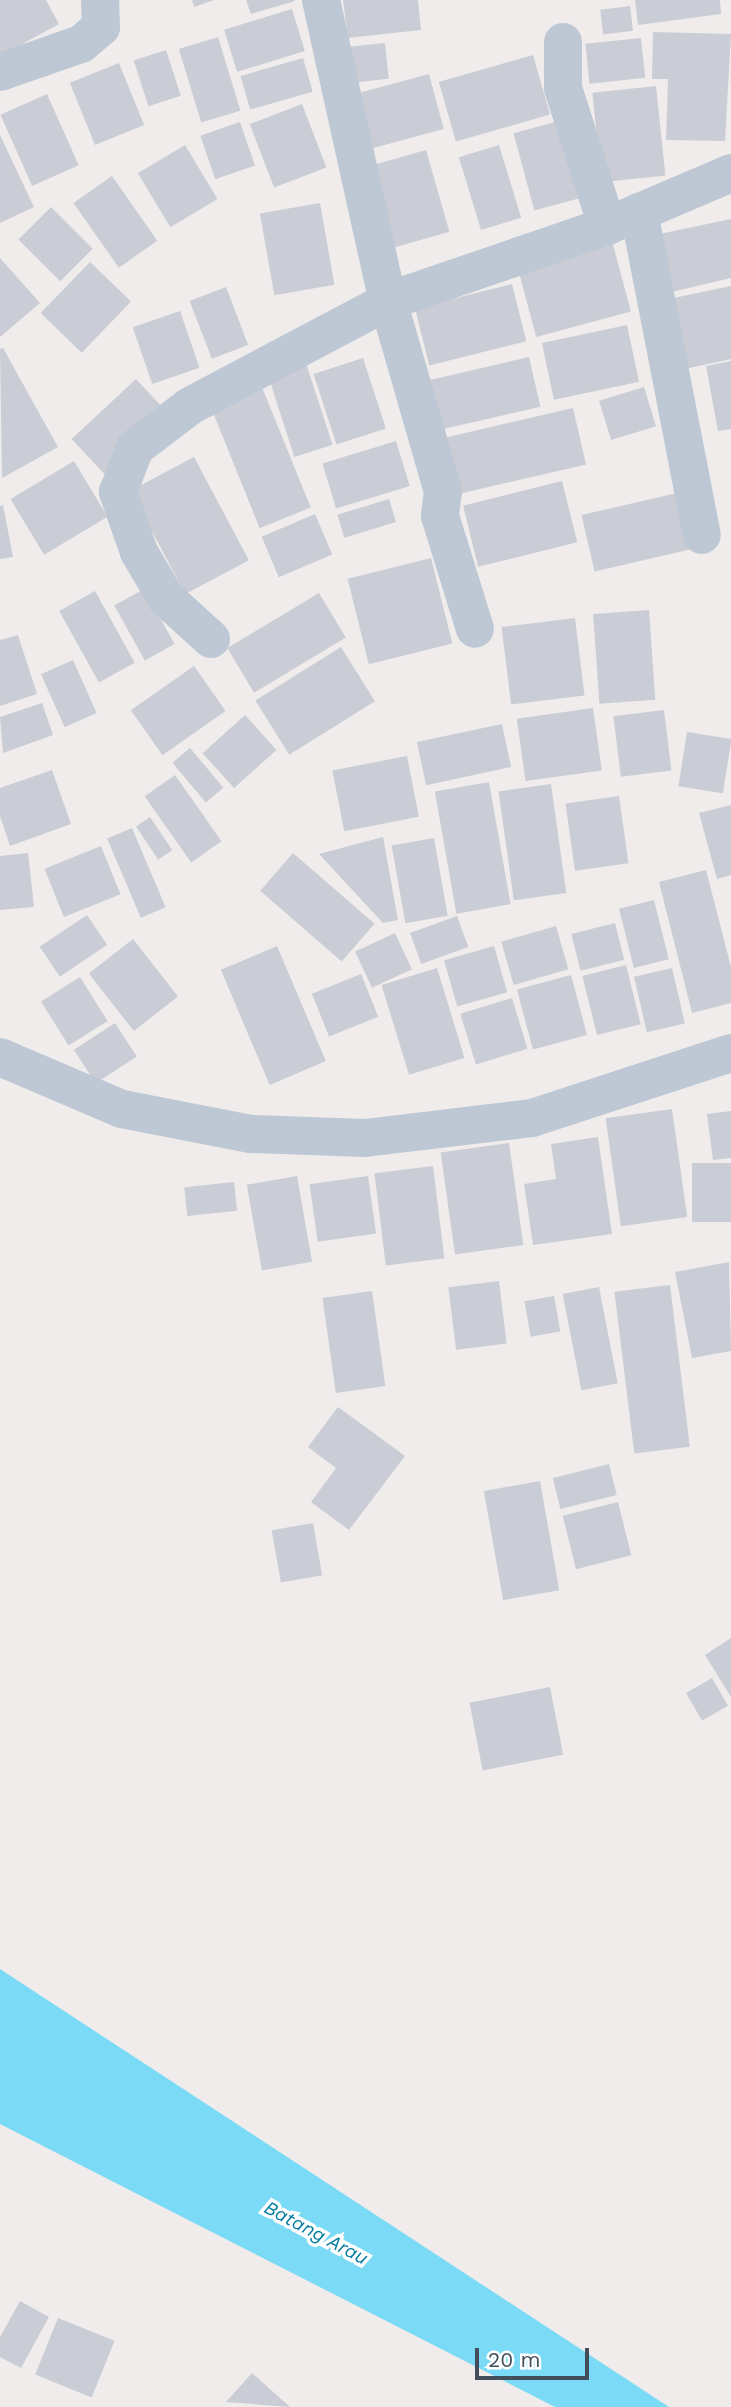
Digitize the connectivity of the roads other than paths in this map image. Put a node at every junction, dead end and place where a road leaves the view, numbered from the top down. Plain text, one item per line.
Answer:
1 (100, 0) edge
2 (321, 0) edge
3 (563, 42) dead end
4 (0, 72) edge
5 (731, 173) edge
6 (623, 219) junction
7 (388, 301) junction
8 (702, 535) dead end
9 (475, 629) dead end
10 (211, 639) dead end
11 (731, 1053) edge
12 (0, 1057) edge

1 - 4 street
2 - 7 street
3 - 6 street
5 - 6 street
6 - 7 street
6 - 8 street
7 - 9 street
7 - 10 street
11 - 12 street

